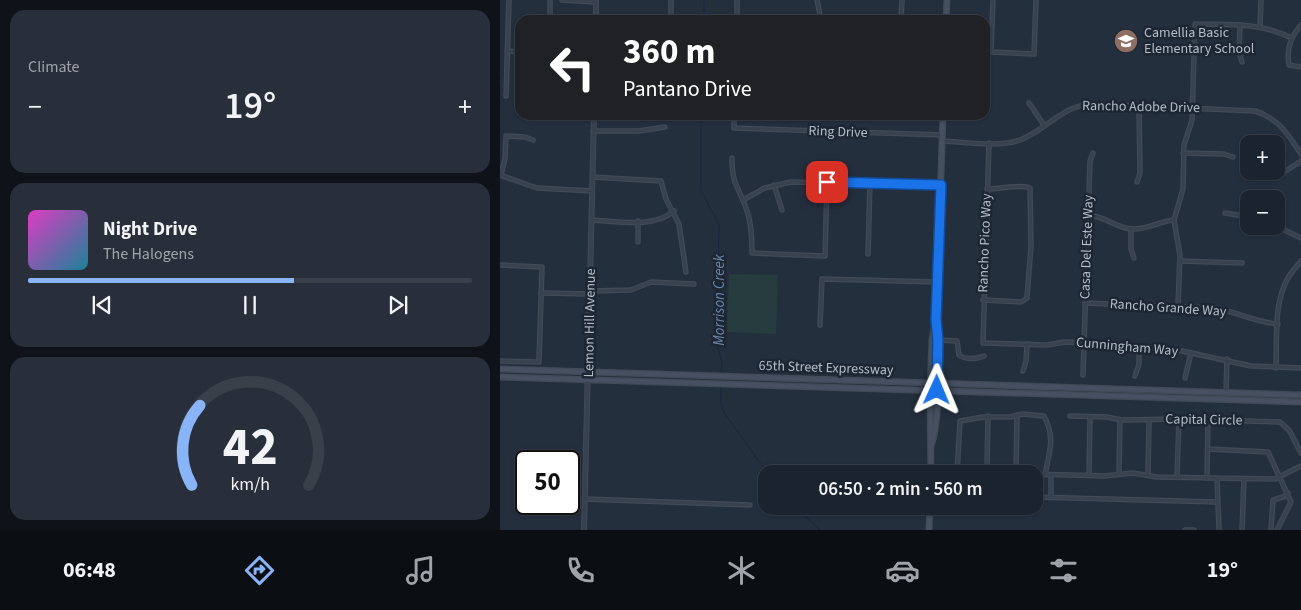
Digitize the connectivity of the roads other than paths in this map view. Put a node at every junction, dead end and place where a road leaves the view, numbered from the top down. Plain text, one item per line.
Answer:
1 (508, 0) edge
2 (550, 0) edge
3 (562, 0) edge
4 (671, 0) edge
5 (737, 0) edge
6 (817, 0) edge
7 (902, 0) edge
8 (947, 0) edge
9 (993, 0) edge
10 (1036, 0) edge
11 (1261, 0) edge
12 (596, 1) edge
13 (550, 15) edge
14 (596, 15) edge
15 (671, 15) edge
16 (737, 15) edge
17 (821, 15) edge
18 (901, 15) edge
19 (946, 15) edge
20 (1240, 25) junction
21 (1301, 25) edge
22 (1260, 26) junction
23 (1292, 38) junction
24 (507, 51) junction
25 (515, 52) edge
26 (1242, 62) dead end
27 (1301, 67) edge
28 (500, 75) edge
29 (507, 75) junction
30 (506, 96) dead end
31 (1029, 103) dead end
32 (1139, 105) junction
33 (1192, 108) junction
34 (594, 120) edge
35 (734, 120) edge
36 (943, 120) edge
37 (1044, 125) junction
38 (665, 127) dead end
39 (593, 131) junction
40 (942, 138) junction
41 (533, 140) dead end
42 (989, 143) junction
43 (1093, 153) dead end
44 (1183, 153) junction
45 (1301, 154) edge
46 (1233, 157) dead end
47 (732, 158) dead end
48 (1301, 161) edge
49 (1285, 171) edge
50 (501, 175) edge
51 (592, 177) junction
52 (827, 182) junction
53 (1137, 182) dead end
54 (870, 183) junction
55 (774, 185) junction
56 (941, 185) junction
57 (987, 189) junction
58 (592, 191) junction
59 (743, 200) junction
60 (782, 210) dead end
61 (674, 211) junction
62 (1225, 213) dead end
63 (1088, 215) junction
64 (1240, 216) edge
65 (592, 220) junction
66 (1174, 220) junction
67 (638, 221) junction
68 (1131, 229) junction
69 (1285, 230) edge
70 (1301, 238) edge
71 (638, 242) dead end
72 (868, 254) dead end
73 (1134, 258) dead end
74 (1180, 260) junction
75 (1301, 261) edge
76 (1242, 263) dead end
77 (500, 265) edge
78 (686, 272) dead end
79 (938, 282) junction
80 (694, 284) dead end
81 (590, 292) junction
82 (541, 293) junction
83 (983, 300) junction
84 (1085, 303) junction
85 (1178, 306) junction
86 (936, 320) junction
87 (1278, 324) junction
88 (820, 325) dead end
89 (938, 340) junction
90 (982, 342) joint
91 (1084, 342) junction
92 (1027, 344) junction
93 (1139, 348) junction
94 (1191, 353) junction
95 (984, 356) dead end
96 (1227, 359) junction
97 (500, 360) edge
98 (1276, 368) junction
99 (1301, 368) edge
100 (500, 370) edge
101 (1023, 371) dead end
102 (589, 372) junction
103 (1083, 375) dead end
104 (1135, 376) dead end
105 (500, 377) edge
106 (1185, 378) dead end
107 (588, 380) junction
108 (930, 383) junction
109 (937, 383) junction
110 (930, 390) junction
111 (937, 390) junction
112 (1226, 392) junction
113 (1301, 395) edge
114 (1301, 402) edge
115 (988, 416) junction
116 (1017, 416) junction
117 (1070, 416) dead end
118 (1090, 417) junction
119 (1179, 419) junction
120 (1120, 420) junction
121 (1208, 420) junction
122 (1149, 421) junction
123 (931, 446) junction
124 (1208, 450) junction
125 (1301, 453) edge
126 (931, 465) edge
127 (957, 465) edge
128 (987, 465) edge
129 (1016, 465) edge
130 (1301, 466) edge
131 (1118, 473) junction
132 (1045, 474) joint
133 (1051, 474) junction
134 (1148, 474) junction
135 (1089, 475) junction
136 (1280, 476) junction
137 (1178, 477) junction
138 (1207, 478) junction
139 (1217, 478) junction
140 (1244, 479) junction
141 (1288, 493) junction
142 (1043, 497) edge
143 (1051, 497) junction
144 (585, 499) junction
145 (1216, 502) junction
146 (750, 505) dead end
147 (930, 515) edge
148 (584, 530) edge
149 (929, 530) edge
150 (1185, 530) edge
151 (1194, 530) edge
152 (1219, 530) edge
153 (1242, 530) edge
154 (1271, 530) edge
155 (1277, 530) edge

1 - 24 street
2 - 13 street
3 - 12 street
4 - 15 street
5 - 16 street
6 - 17 street
7 - 18 street
8 - 19 main road
9 - 10 street
11 - 22 street
12 - 14 street
20 - 22 street
20 - 26 street
20 - 33 street
21 - 23 street
22 - 23 street
23 - 27 street
24 - 25 street
24 - 29 street
28 - 29 street
29 - 30 street
31 - 37 street
32 - 33 street, Rancho Adobe Drive
32 - 37 street, Rancho Adobe Drive
32 - 53 street
33 - 44 street
33 - 45 street, Rancho Adobe Drive
34 - 39 street, Lemon Hill Avenue
35 - 40 street, Ring Drive
36 - 40 main road
37 - 42 street, Rancho Adobe Drive
38 - 39 street
39 - 51 street, Lemon Hill Avenue
40 - 42 street, Rancho Adobe Drive
40 - 56 main road
41 - 50 street
42 - 57 street, Rancho Pico Way
43 - 63 street, Casa Del Este Way
44 - 46 street
44 - 66 street
47 - 59 street
48 - 49 street
50 - 58 street
51 - 58 street, Lemon Hill Avenue
51 - 61 street
52 - 54 street
52 - 55 street
52 - 59 street
54 - 56 street
54 - 72 street
55 - 59 street
55 - 60 street
56 - 79 main road
57 - 83 street, Rancho Pico Way
57 - 83 street
58 - 65 street, Lemon Hill Avenue
61 - 67 street
61 - 78 street
62 - 64 street
63 - 68 street
63 - 84 street, Casa Del Este Way
65 - 67 street
65 - 81 street, Lemon Hill Avenue
66 - 68 street
66 - 74 street
67 - 71 street
68 - 73 street
69 - 70 street
74 - 76 street
74 - 85 street
75 - 87 street
77 - 82 street
79 - 86 main road
79 - 88 street
80 - 81 street
81 - 82 street
81 - 102 street, Lemon Hill Avenue
82 - 97 street
83 - 90 street, Rancho Pico Way
84 - 85 street, Rancho Grande Way
84 - 91 street, Casa Del Este Way
85 - 87 street, Rancho Grande Way
86 - 89 main road
86 - 108 main road
87 - 98 street
89 - 95 street
89 - 109 main road
90 - 92 street, Cunningham Way
91 - 92 street, Cunningham Way
91 - 93 street, Cunningham Way
91 - 103 street, Casa Del Este Way
92 - 101 street
93 - 94 street, Cunningham Way
93 - 104 street
94 - 96 street, Cunningham Way
94 - 106 street
96 - 98 street, Cunningham Way
96 - 112 street
98 - 99 street, Cunningham Way
100 - 102 main road, 65th Street Expressway
102 - 107 street, Lemon Hill Avenue
102 - 108 main road, 65th Street Expressway
105 - 107 main road, 65th Street Expressway
107 - 110 main road, 65th Street Expressway
107 - 144 street, Lemon Hill Avenue
108 - 109 main road, 65th Street Expressway
108 - 110 main road
109 - 111 main road
109 - 112 main road, 65th Street Expressway
110 - 111 main road, 65th Street Expressway
110 - 123 main road
111 - 114 main road, 65th Street Expressway
111 - 123 main road
112 - 113 main road, 65th Street Expressway
115 - 116 street
115 - 127 street
115 - 128 street
116 - 129 street
116 - 132 street
117 - 118 street, Capital Circle
118 - 120 street, Capital Circle
118 - 135 street
119 - 121 street, Capital Circle
119 - 122 street, Capital Circle
119 - 137 street
120 - 122 street, Capital Circle
120 - 131 street
121 - 124 street
121 - 125 street, Capital Circle
122 - 134 street
123 - 126 main road
124 - 136 street
124 - 138 street
130 - 136 street
131 - 134 street
131 - 135 street
132 - 133 street
133 - 135 street
133 - 143 street
134 - 137 street
136 - 140 street
136 - 141 street
137 - 138 street
138 - 139 street
139 - 140 street
139 - 145 street
140 - 153 street
141 - 154 street
141 - 155 street
142 - 143 street
143 - 145 street
144 - 146 street
144 - 148 street, Lemon Hill Avenue
145 - 152 street
147 - 149 main road
150 - 151 street

